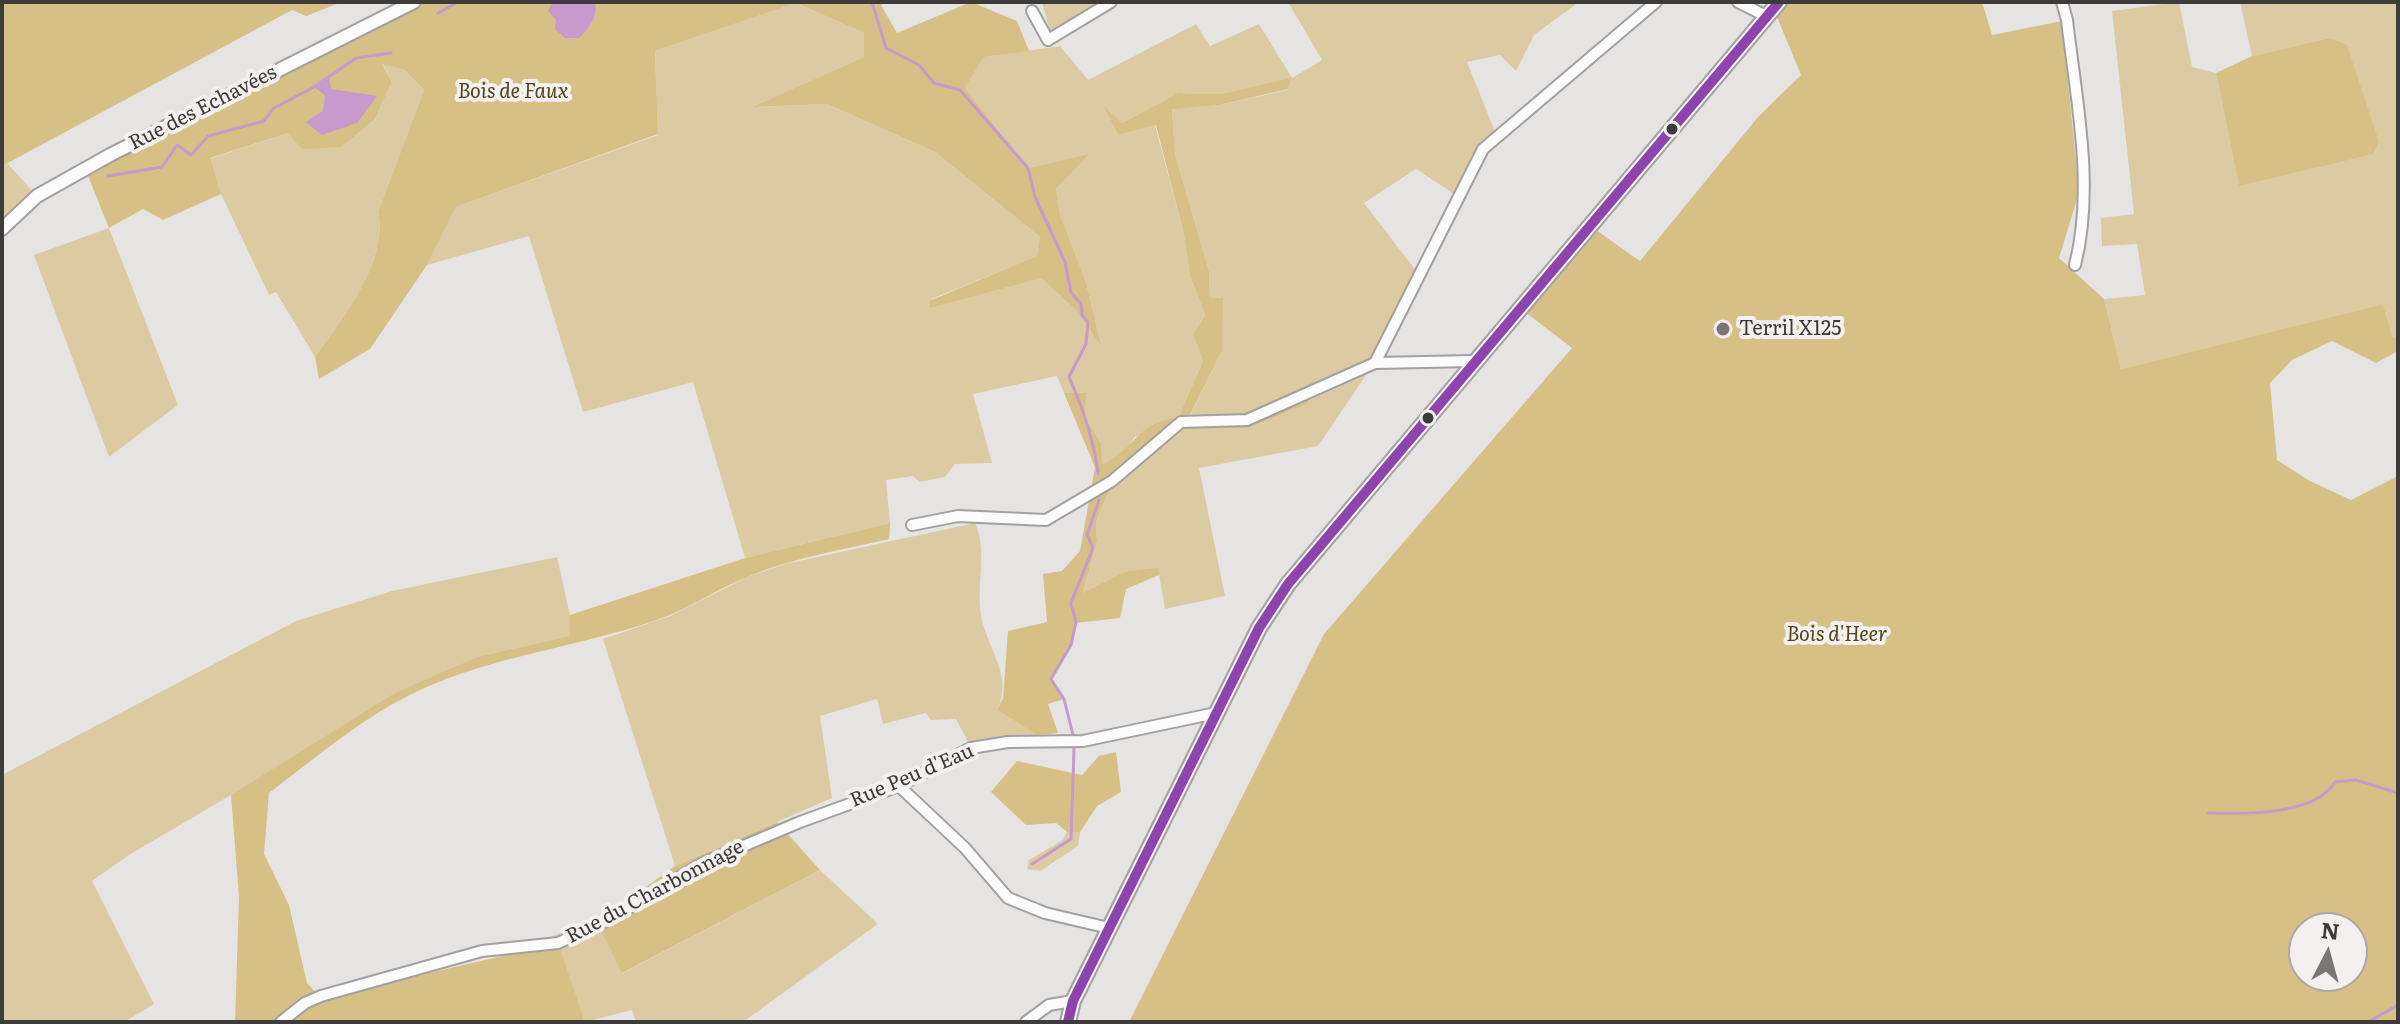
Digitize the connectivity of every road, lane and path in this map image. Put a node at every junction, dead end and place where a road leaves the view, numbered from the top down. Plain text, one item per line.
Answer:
1 (414, 2) edge
2 (1111, 2) edge
3 (1656, 2) edge
4 (1738, 2) edge
5 (1779, 2) edge
6 (2062, 2) edge
7 (1032, 11) dead end
8 (1766, 16) junction
9 (2, 229) edge
10 (2075, 265) dead end
11 (1473, 361) junction
12 (1375, 363) junction
13 (912, 525) dead end
14 (1216, 713) junction
15 (899, 786) junction
16 (800, 822) joint
17 (1109, 928) junction
18 (1073, 1001) junction
19 (281, 1022) edge
20 (1026, 1022) edge
21 (1068, 1022) edge

1 - 9 street, Rue des Echavées
2 - 7 street
3 - 12 street
4 - 8 street
5 - 8 main road
6 - 10 street
8 - 11 main road
11 - 12 street
11 - 14 main road
12 - 13 street
14 - 15 street, Rue Peu d'Eau
14 - 17 main road
15 - 16 street, Rue Peu d'Eau
15 - 17 street
16 - 19 street, Rue du Charbonnage
17 - 18 main road
18 - 20 street
18 - 21 main road

